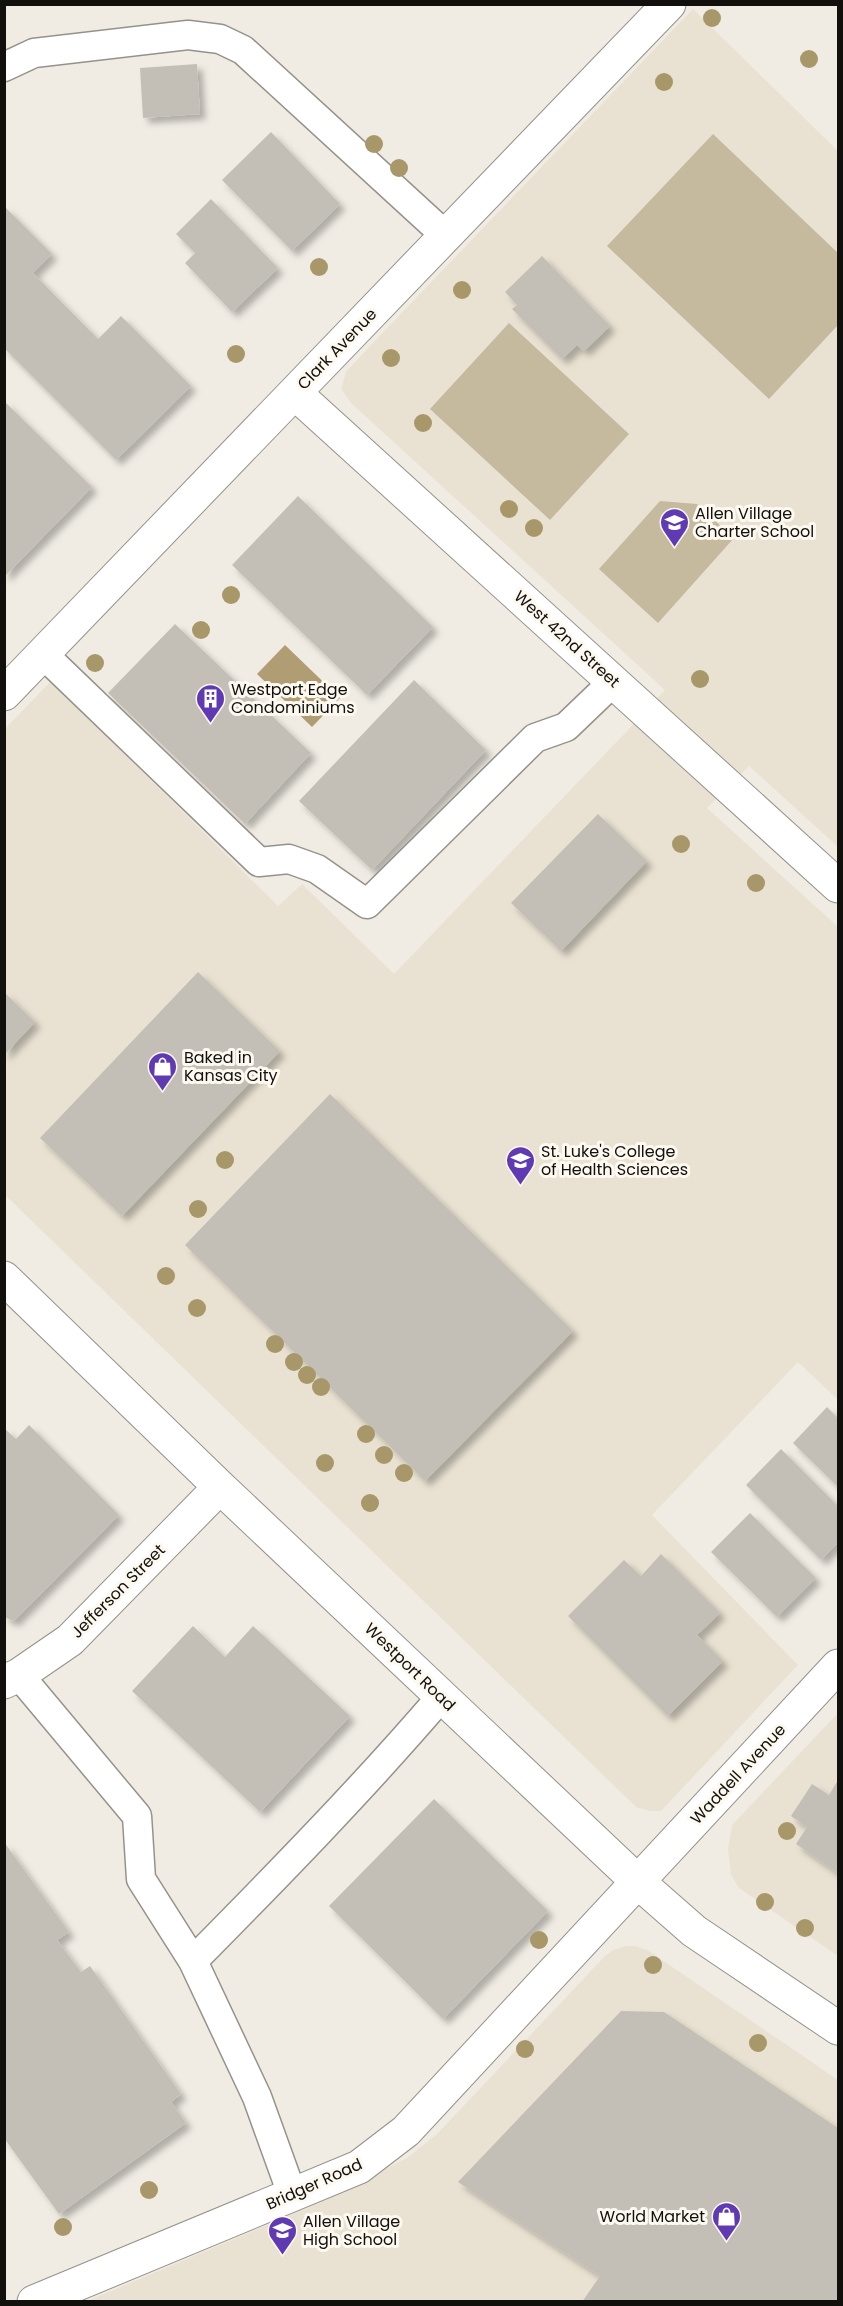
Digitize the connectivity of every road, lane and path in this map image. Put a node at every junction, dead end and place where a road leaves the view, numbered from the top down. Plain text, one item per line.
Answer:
1 (669, 4) edge
2 (4, 67) edge
3 (446, 236) junction
4 (295, 393) junction
5 (44, 654) junction
6 (613, 682) junction
7 (4, 694) edge
8 (838, 886) edge
9 (4, 1278) edge
10 (220, 1487) junction
11 (838, 1666) edge
12 (12, 1678) edge
13 (441, 1697) junction
14 (637, 1881) junction
15 (193, 1961) junction
16 (838, 2028) edge
17 (292, 2194) junction
18 (34, 2301) edge

1 - 3 street, Clark Avenue
2 - 3 lane
3 - 4 street, Clark Avenue
4 - 5 street, Clark Avenue
4 - 6 street, West 42nd Street
5 - 6 lane
5 - 7 street, Clark Avenue
6 - 8 street, West 42nd Street
9 - 10 street, Westport Road
10 - 12 street, Jefferson Street
10 - 13 street, Westport Road
11 - 14 street, Waddell Avenue
12 - 15 lane
13 - 14 street, Westport Road
13 - 15 lane
14 - 16 street, Westport Road
14 - 17 street, Bridger Road
15 - 17 lane
17 - 18 street, Bridger Road

